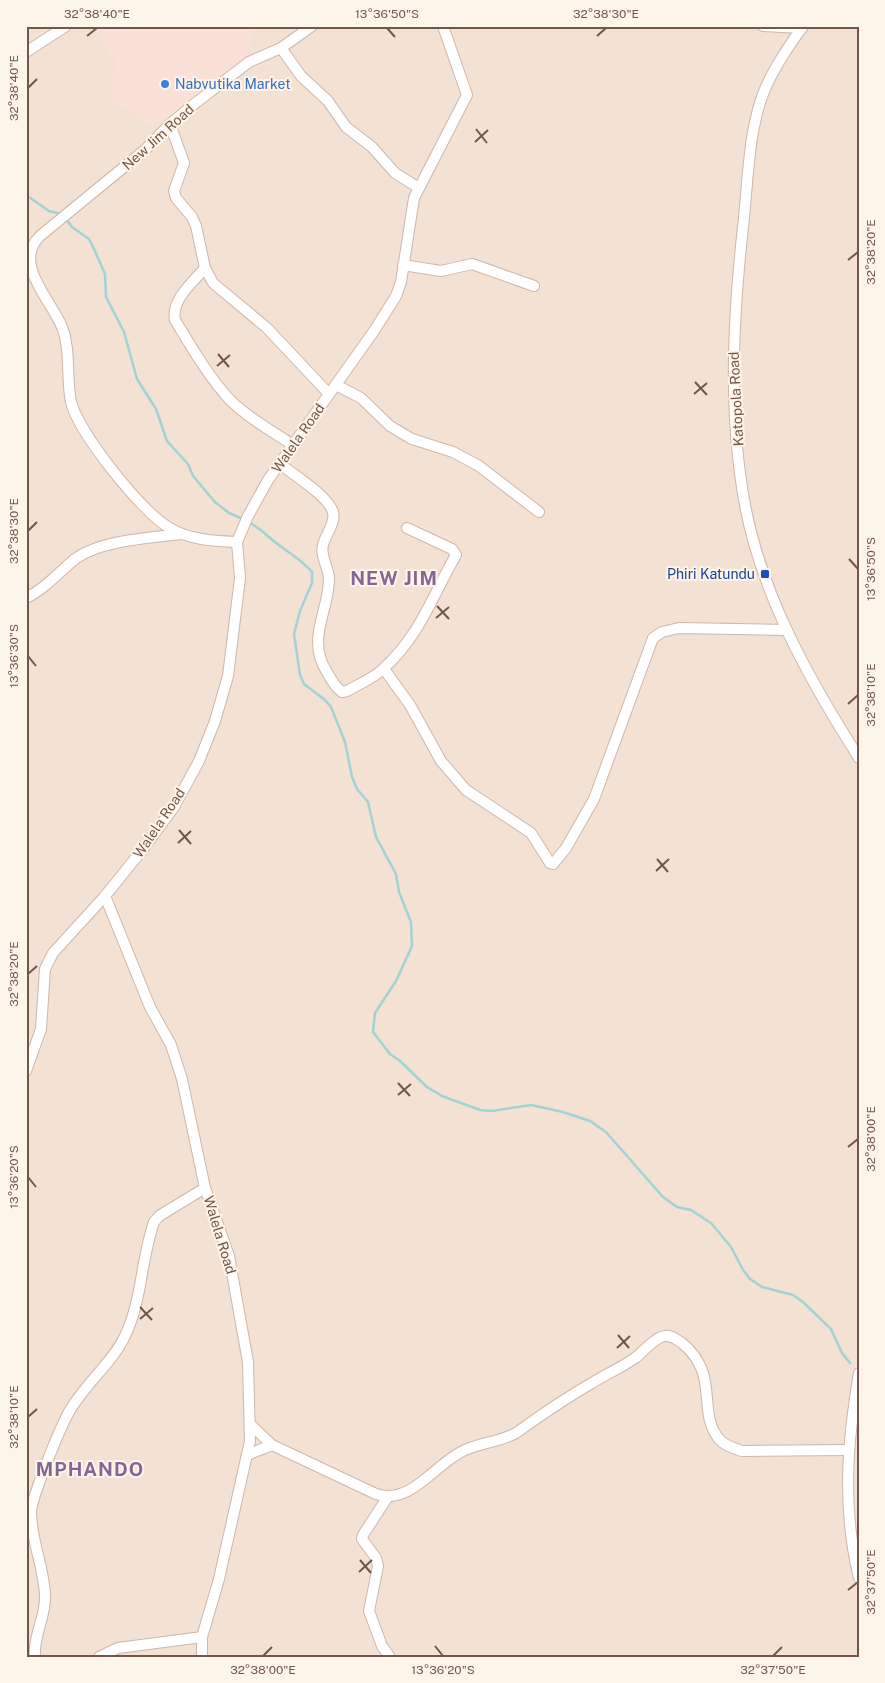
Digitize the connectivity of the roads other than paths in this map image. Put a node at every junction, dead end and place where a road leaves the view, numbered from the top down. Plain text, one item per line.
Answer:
1 (66, 26) edge
2 (312, 26) edge
3 (444, 26) edge
4 (763, 26) edge
5 (803, 27) edge
6 (281, 48) junction
7 (26, 52) edge
8 (170, 124) junction
9 (419, 188) junction
10 (30, 244) edge
11 (403, 265) junction
12 (28, 267) edge
13 (205, 268) junction
14 (534, 286) dead end
15 (336, 385) junction
16 (329, 394) junction
17 (293, 445) junction
18 (280, 464) junction
19 (539, 512) dead end
20 (407, 528) dead end
21 (182, 534) junction
22 (237, 542) junction
23 (26, 598) edge
24 (787, 630) junction
25 (384, 669) junction
26 (859, 758) edge
27 (105, 896) junction
28 (26, 1071) edge
29 (205, 1188) junction
30 (859, 1373) edge
31 (250, 1424) junction
32 (272, 1445) junction
33 (848, 1450) junction
34 (247, 1455) junction
35 (387, 1498) junction
36 (859, 1578) edge
37 (202, 1637) junction
38 (34, 1657) edge
39 (99, 1657) edge
40 (202, 1657) edge
41 (390, 1657) edge

1 - 7 street
2 - 6 street, New Jim Road
3 - 9 street, Walela Road
4 - 5 street
5 - 24 street, Katopola Road
6 - 8 street, New Jim Road
6 - 9 street
8 - 10 street, New Jim Road
8 - 13 street
9 - 11 street, Walela Road
10 - 12 street, New Jim Road
11 - 14 street
11 - 15 street, Walela Road
12 - 21 street
13 - 16 street
13 - 17 street
15 - 16 street, Walela Road
15 - 19 street
16 - 17 street, Walela Road
17 - 18 street, Walela Road
18 - 22 street, Walela Road
18 - 25 street
20 - 25 street
21 - 22 street
21 - 23 street
22 - 27 street, Walela Road
24 - 25 street
24 - 26 street, Katopola Road
27 - 28 street
27 - 29 street, Walela Road
29 - 31 street, Walela Road
29 - 38 street
30 - 33 street
31 - 32 street
31 - 34 street, Walela Road
32 - 34 street
32 - 35 street
33 - 35 street
33 - 36 street
34 - 37 street, Walela Road
35 - 41 street
37 - 39 street
37 - 40 street, Walela Road

